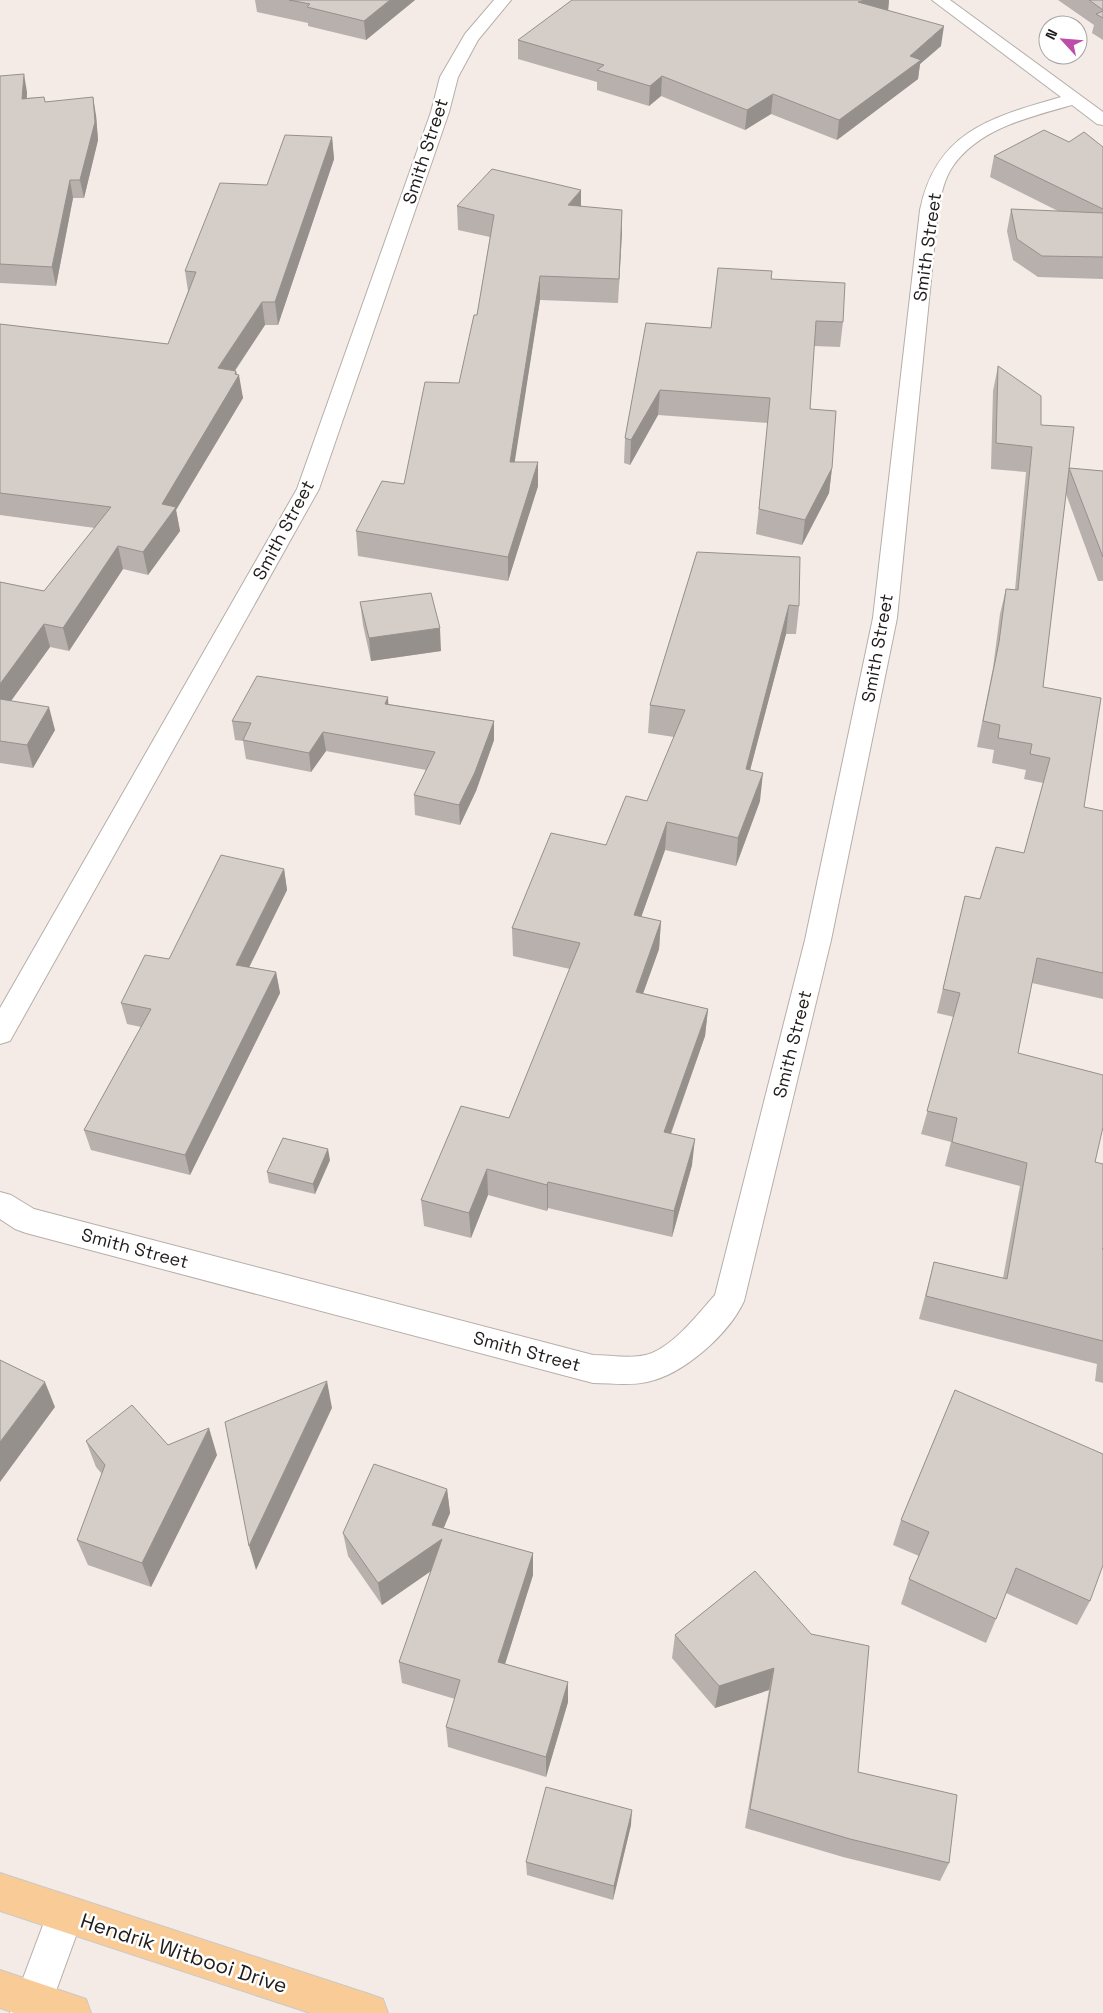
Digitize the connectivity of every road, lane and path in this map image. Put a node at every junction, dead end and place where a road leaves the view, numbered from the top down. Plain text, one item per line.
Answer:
1 (503, 0) edge
2 (940, 0) edge
3 (1074, 100) junction
4 (1103, 120) edge
5 (0, 1033) edge
6 (0, 1204) edge
7 (0, 1892) edge
8 (65, 1914) junction
9 (21, 2001) edge
10 (72, 2013) edge
11 (369, 2013) edge

1 - 5 street, Smith Street
2 - 3 street
3 - 4 street
3 - 6 street, Smith Street
7 - 8 main road, Hendrik Witbooi Drive
8 - 9 street
8 - 11 main road, Hendrik Witbooi Drive
9 - 10 main road

